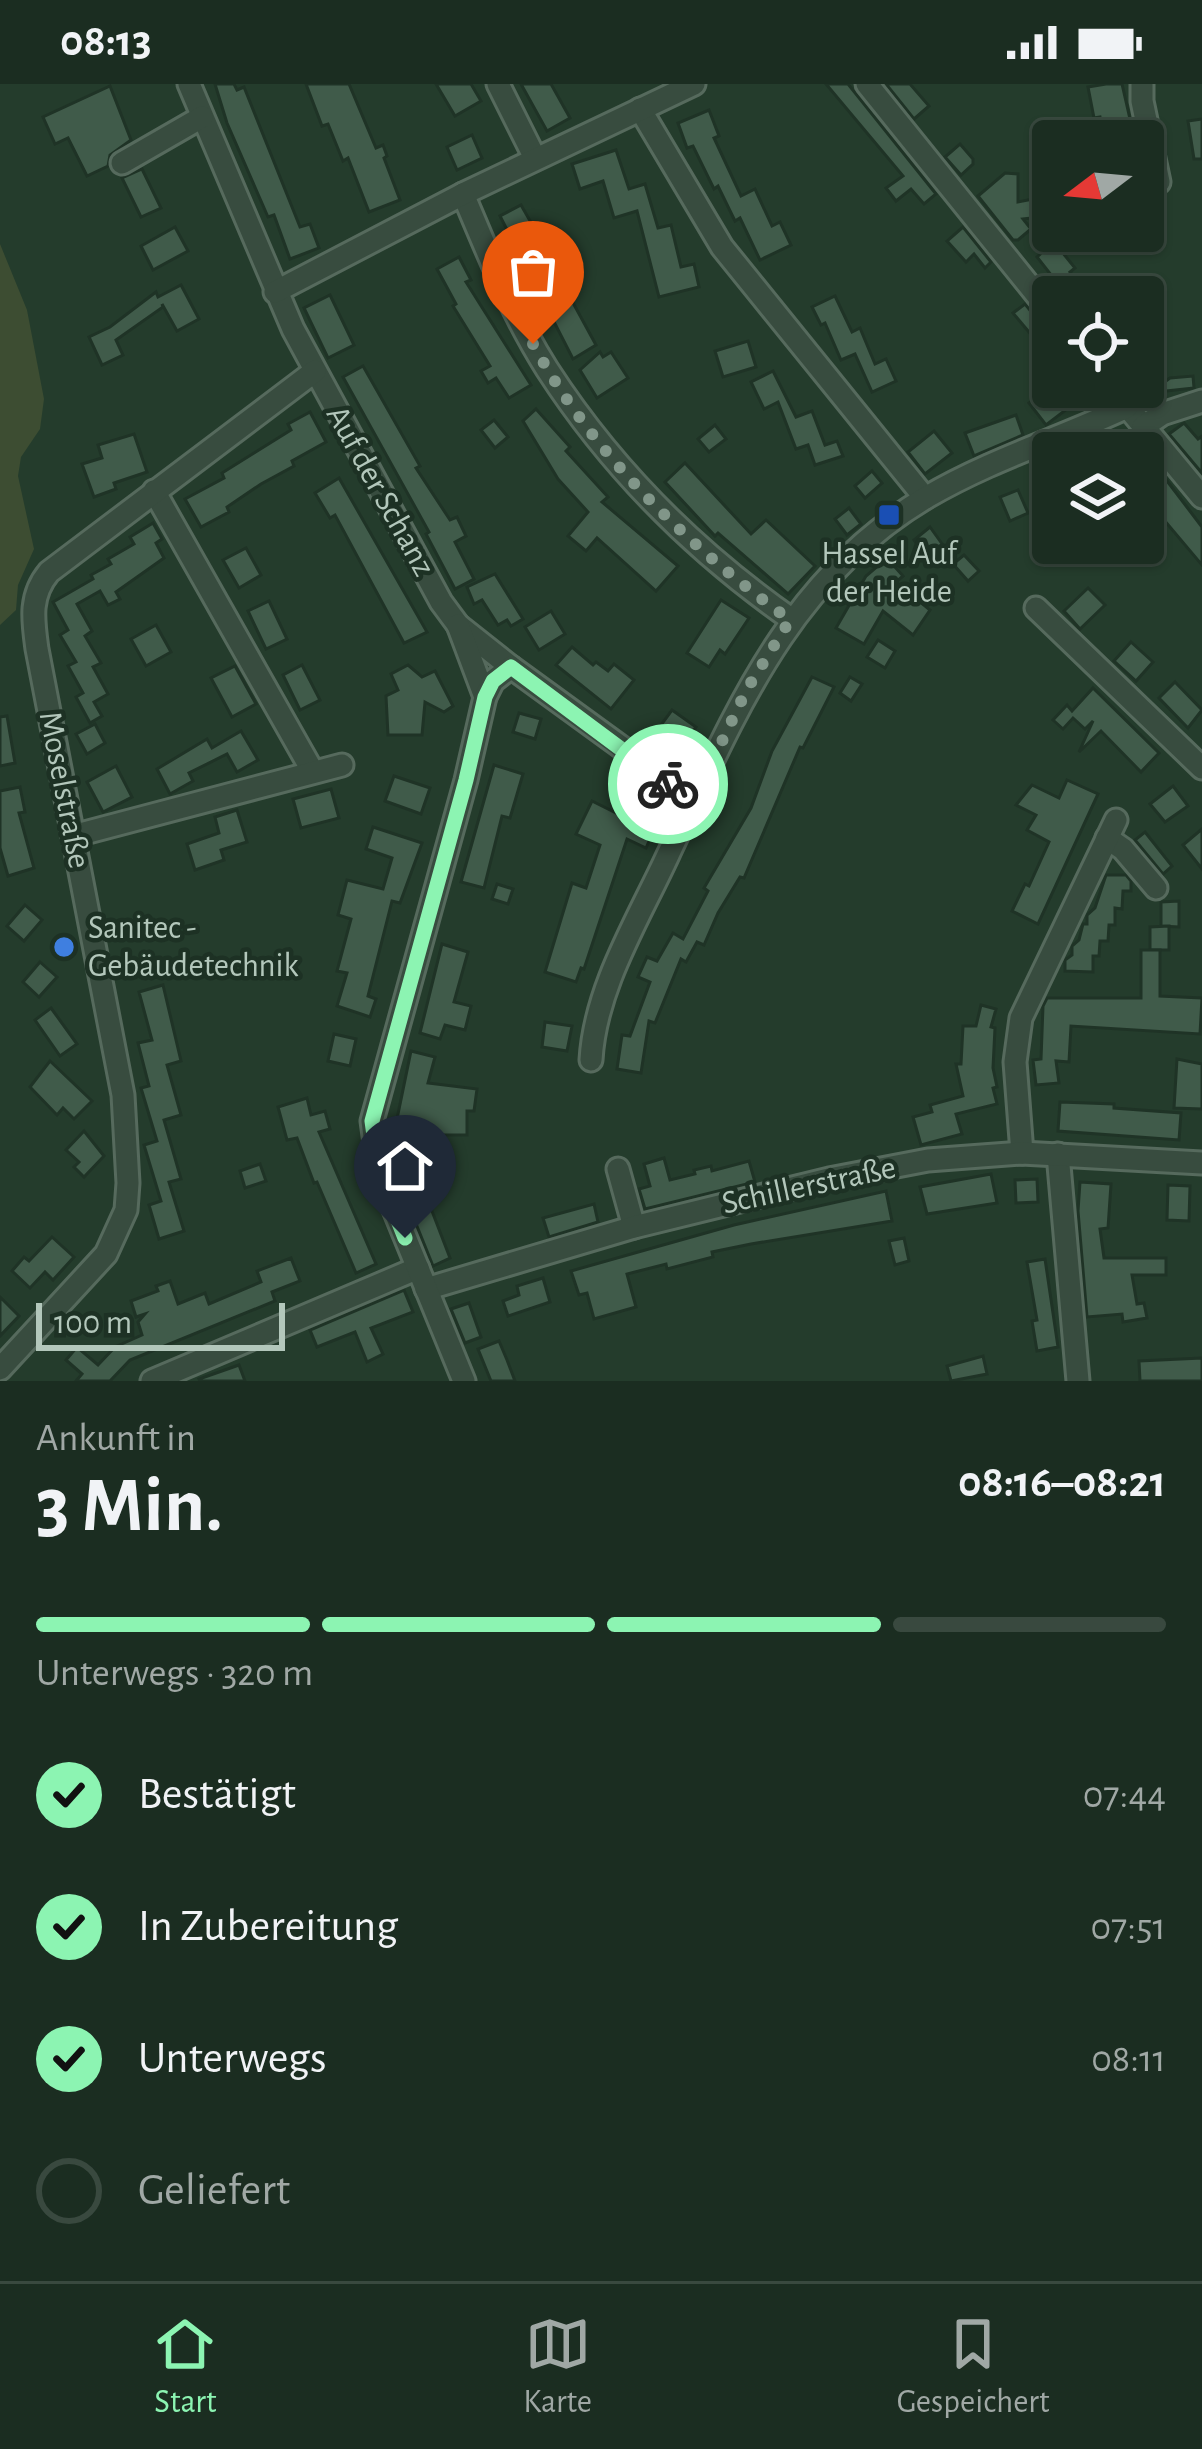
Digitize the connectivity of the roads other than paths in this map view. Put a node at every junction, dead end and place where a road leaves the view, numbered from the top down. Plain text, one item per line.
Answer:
1 (189, 84) edge
2 (498, 84) edge
3 (694, 84) edge
4 (867, 84) edge
5 (1142, 84) edge
6 (640, 109) junction
7 (202, 118) junction
8 (1146, 120) edge
9 (535, 158) junction
10 (122, 163) dead end
11 (463, 194) junction
12 (1032, 289) edge
13 (275, 292) junction
14 (315, 371) junction
15 (1202, 401) edge
16 (1125, 408) edge
17 (1128, 408) edge
18 (1143, 428) junction
19 (154, 491) junction
20 (1202, 497) edge
21 (926, 498) junction
22 (1036, 608) dead end
23 (790, 620) junction
24 (458, 625) junction
25 (511, 667) junction
26 (485, 697) junction
27 (342, 765) dead end
28 (1202, 768) edge
29 (313, 772) junction
30 (694, 800) junction
31 (73, 836) junction
32 (1156, 888) dead end
33 (591, 1060) dead end
34 (1022, 1153) junction
35 (1058, 1154) junction
36 (1202, 1163) edge
37 (618, 1169) dead end
38 (634, 1227) junction
39 (422, 1278) junction
40 (0, 1370) edge
41 (152, 1381) edge
42 (464, 1381) edge
43 (1078, 1381) edge

1 - 7 street, Auf der Schanz
2 - 9 street
3 - 6 street
4 - 12 street
5 - 8 street
6 - 9 street
6 - 21 street
7 - 10 street
7 - 13 street, Auf der Schanz
9 - 11 street
11 - 13 street
11 - 23 street
13 - 14 street, Auf der Schanz
14 - 19 street, Moselstraße
14 - 24 street, Auf der Schanz
15 - 18 street
16 - 21 street
17 - 18 street
18 - 20 street
19 - 29 street
19 - 31 street, Moselstraße
21 - 23 street
22 - 28 street
23 - 30 street
24 - 25 street, Auf der Schanz
24 - 26 street
25 - 26 street
25 - 30 street, Auf der Schanz
26 - 39 street
27 - 29 street
29 - 31 street
30 - 33 street
31 - 40 street, Moselstraße
32 - 34 street
34 - 35 street, Schillerstraße
34 - 38 street, Schillerstraße
35 - 36 street, Schillerstraße
35 - 43 street
37 - 38 street
38 - 39 street, Schillerstraße
39 - 41 street, Schillerstraße
39 - 42 street

